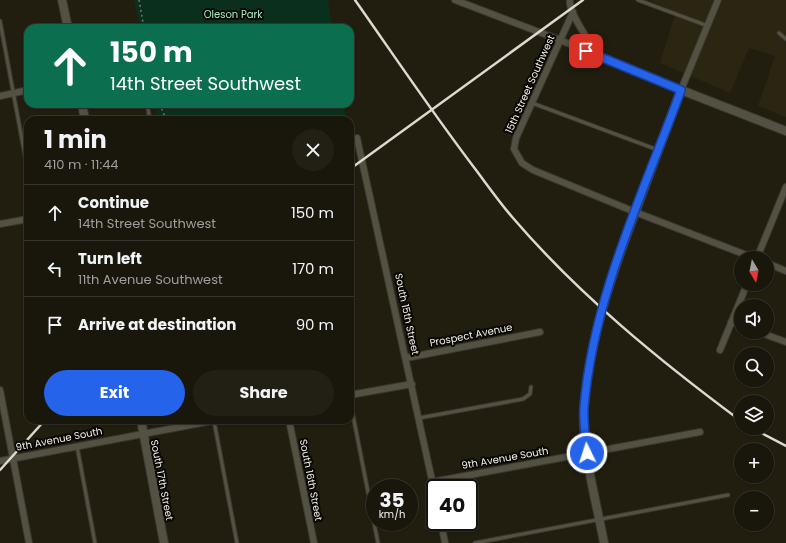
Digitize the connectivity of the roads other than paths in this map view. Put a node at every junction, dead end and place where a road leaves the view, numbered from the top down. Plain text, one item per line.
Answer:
1 (62, 0) edge
2 (455, 0) edge
3 (570, 0) edge
4 (638, 0) edge
5 (718, 0) edge
6 (573, 12) junction
7 (0, 21) edge
8 (67, 24) edge
9 (708, 26) junction
10 (779, 33) dead end
11 (560, 40) junction
12 (786, 40) edge
13 (598, 56) junction
14 (681, 90) junction
15 (24, 91) edge
16 (14, 93) junction
17 (0, 96) edge
18 (532, 103) junction
19 (786, 131) edge
20 (357, 138) dead end
21 (24, 149) edge
22 (658, 150) junction
23 (786, 187) edge
24 (784, 199) edge
25 (635, 212) junction
26 (24, 220) edge
27 (0, 224) edge
28 (736, 251) edge
29 (760, 251) edge
30 (774, 266) edge
31 (786, 271) edge
32 (744, 291) edge
33 (731, 322) junction
34 (734, 323) edge
35 (540, 332) dead end
36 (774, 338) edge
37 (786, 342) edge
38 (720, 350) dead end
39 (406, 358) junction
40 (412, 384) junction
41 (531, 387) dead end
42 (0, 390) edge
43 (354, 394) edge
44 (419, 418) junction
45 (354, 420) edge
46 (142, 424) edge
47 (194, 424) edge
48 (216, 424) edge
49 (290, 424) edge
50 (700, 432) dead end
51 (143, 434) junction
52 (77, 446) junction
53 (587, 453) junction
54 (13, 458) junction
55 (0, 461) edge
56 (431, 479) edge
57 (448, 479) edge
58 (728, 495) dead end
59 (599, 518) junction
60 (443, 531) edge
61 (29, 543) edge
62 (95, 543) edge
63 (164, 543) edge
64 (237, 543) edge
65 (314, 543) edge
66 (378, 543) edge
67 (445, 543) edge
68 (474, 543) edge
69 (604, 543) edge

1 - 8 street
2 - 11 street
3 - 6 street
4 - 9 lane
5 - 9 street
6 - 11 street, 15th Street Southwest
6 - 13 street
7 - 16 lane
9 - 14 street
10 - 12 lane
11 - 13 street
11 - 18 street, 15th Street Southwest
13 - 14 street
14 - 19 street
14 - 22 street
15 - 16 street
16 - 17 street
16 - 21 lane
18 - 22 lane
18 - 25 street, 15th Street Southwest
20 - 39 street, South 15th Street
22 - 25 street
23 - 24 street
24 - 29 street
25 - 28 street
25 - 53 street
26 - 27 street
30 - 31 street
32 - 33 street
33 - 34 street
33 - 38 street
35 - 39 street, Prospect Avenue
36 - 37 street
39 - 40 street, South 15th Street
40 - 43 street
40 - 44 street, South 15th Street
41 - 44 lane
42 - 54 street
44 - 56 street, South 15th Street
45 - 66 lane
46 - 51 street, South 17th Street
47 - 51 street, 9th Avenue South
48 - 64 lane
49 - 65 street, South 16th Street
50 - 53 street, 9th Avenue South
51 - 52 street, 9th Avenue South
51 - 63 street, South 17th Street
52 - 54 street, 9th Avenue South
52 - 62 lane
53 - 57 street, 9th Avenue South
53 - 59 street
54 - 55 street, 9th Avenue South
54 - 61 street
58 - 59 lane
59 - 68 lane
59 - 69 street
60 - 67 street

